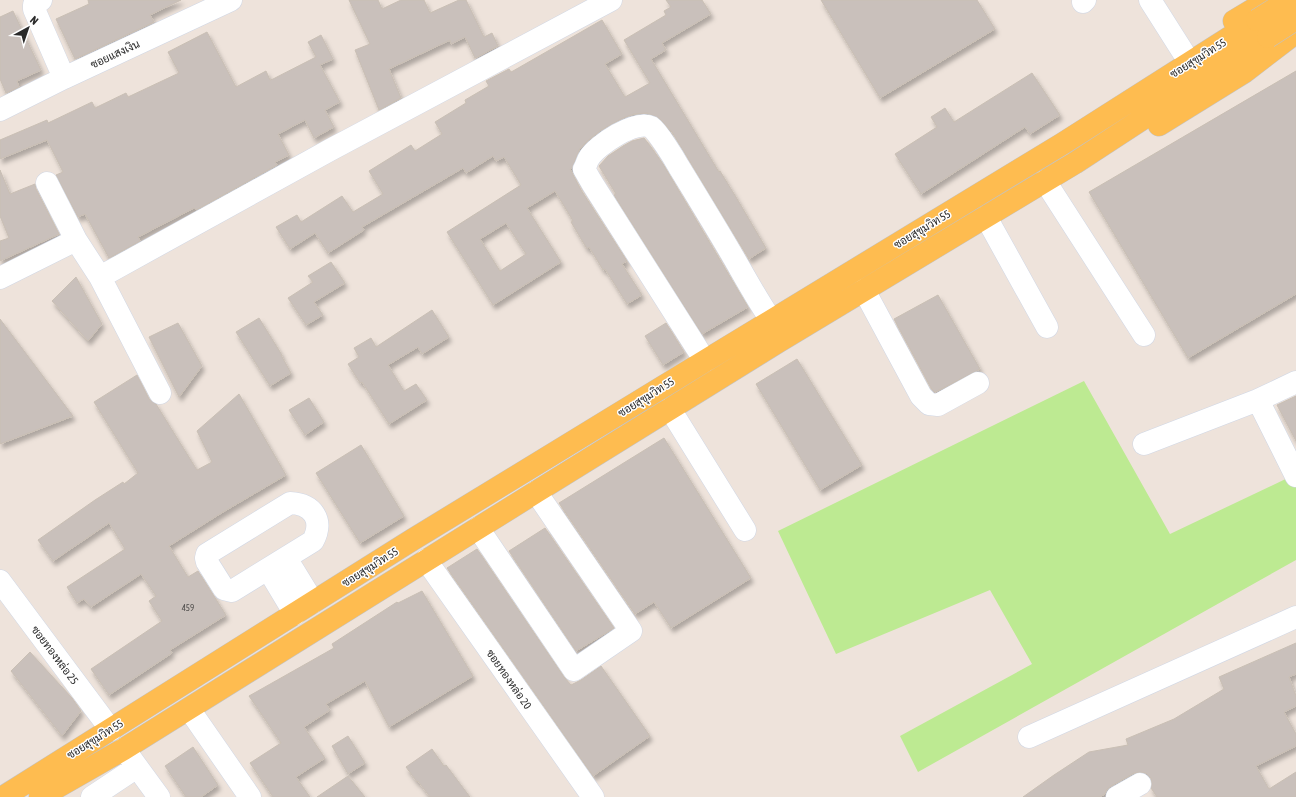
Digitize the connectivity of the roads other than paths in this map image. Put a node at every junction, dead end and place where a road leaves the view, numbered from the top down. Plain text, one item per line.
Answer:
1 (41, 0) edge
2 (231, 0) edge
3 (611, 0) edge
4 (1150, 0) edge
5 (1269, 0) edge
6 (1272, 0) edge
7 (1290, 0) edge
8 (1296, 19) edge
9 (1262, 29) junction
10 (1183, 52) junction
11 (64, 78) junction
12 (0, 110) edge
13 (1062, 144) junction
14 (1075, 162) junction
15 (1045, 181) junction
16 (47, 183) dead end
17 (986, 217) junction
18 (76, 240) junction
19 (100, 277) junction
20 (0, 278) edge
21 (864, 290) junction
22 (771, 320) junction
23 (1047, 328) dead end
24 (1144, 335) dead end
25 (705, 360) junction
26 (978, 382) dead end
27 (1296, 382) edge
28 (160, 393) dead end
29 (1258, 400) junction
30 (670, 409) junction
31 (1144, 444) dead end
32 (1296, 476) edge
33 (536, 492) junction
34 (478, 528) junction
35 (745, 530) dead end
36 (426, 560) junction
37 (277, 564) junction
38 (0, 581) edge
39 (313, 602) junction
40 (295, 614) junction
41 (1296, 617) edge
42 (326, 622) junction
43 (306, 634) junction
44 (189, 709) junction
45 (111, 730) junction
46 (1029, 737) dead end
47 (124, 749) junction
48 (137, 767) junction
49 (1140, 784) dead end
50 (3, 797) edge
51 (40, 797) edge
52 (92, 797) edge
53 (159, 797) edge
54 (250, 797) edge
55 (593, 797) edge
56 (1117, 797) edge

1 - 11 street
2 - 11 street, ซอยแสงเงิน
3 - 19 street
4 - 10 street
5 - 10 main road
6 - 14 main road
7 - 9 main road, ซอยสุขุมวิท 55, bridge
8 - 9 main road, ซอยสุขุมวิท 55, bridge
9 - 13 main road, ซอยสุขุมวิท 55
9 - 14 main road, ซอยสุขุมวิท 55
10 - 13 main road
11 - 12 street, ซอยแสงเงิน
13 - 22 main road, ซอยสุขุมวิท 55
14 - 15 main road, ซอยสุขุมวิท 55
15 - 17 main road, ซอยสุขุมวิท 55
15 - 24 street
16 - 18 street
17 - 21 main road, ซอยสุขุมวิท 55
17 - 23 street
18 - 19 street
18 - 20 street
19 - 28 street
21 - 26 street
21 - 30 main road, ซอยสุขุมวิท 55
22 - 25 main road, ซอยสุขุมวิท 55
22 - 25 street
25 - 39 main road, ซอยสุขุมวิท 55
27 - 29 street
29 - 31 street
29 - 32 street
30 - 33 main road, ซอยสุขุมวิท 55
30 - 35 street
33 - 34 main road, ซอยสุขุมวิท 55
33 - 34 street
34 - 36 main road, ซอยสุขุมวิท 55
36 - 42 main road, ซอยสุขุมวิท 55
36 - 55 street, ซอยทองหล่อ 20
37 - 37 street
37 - 39 street
37 - 40 street
38 - 45 street, ซอยทองหล่อ 25
39 - 40 main road, ซอยสุขุมวิท 55
39 - 42 main road
40 - 43 main road
40 - 45 main road, ซอยสุขุมวิท 55
41 - 46 street
42 - 43 main road, ซอยสุขุมวิท 55
43 - 44 main road, ซอยสุขุมวิท 55
44 - 47 main road, ซอยสุขุมวิท 55
44 - 54 street
45 - 47 main road
45 - 50 main road, ซอยสุขุมวิท 55
47 - 48 street
47 - 51 main road, ซอยสุขุมวิท 55
48 - 52 street
48 - 53 street
49 - 56 street

